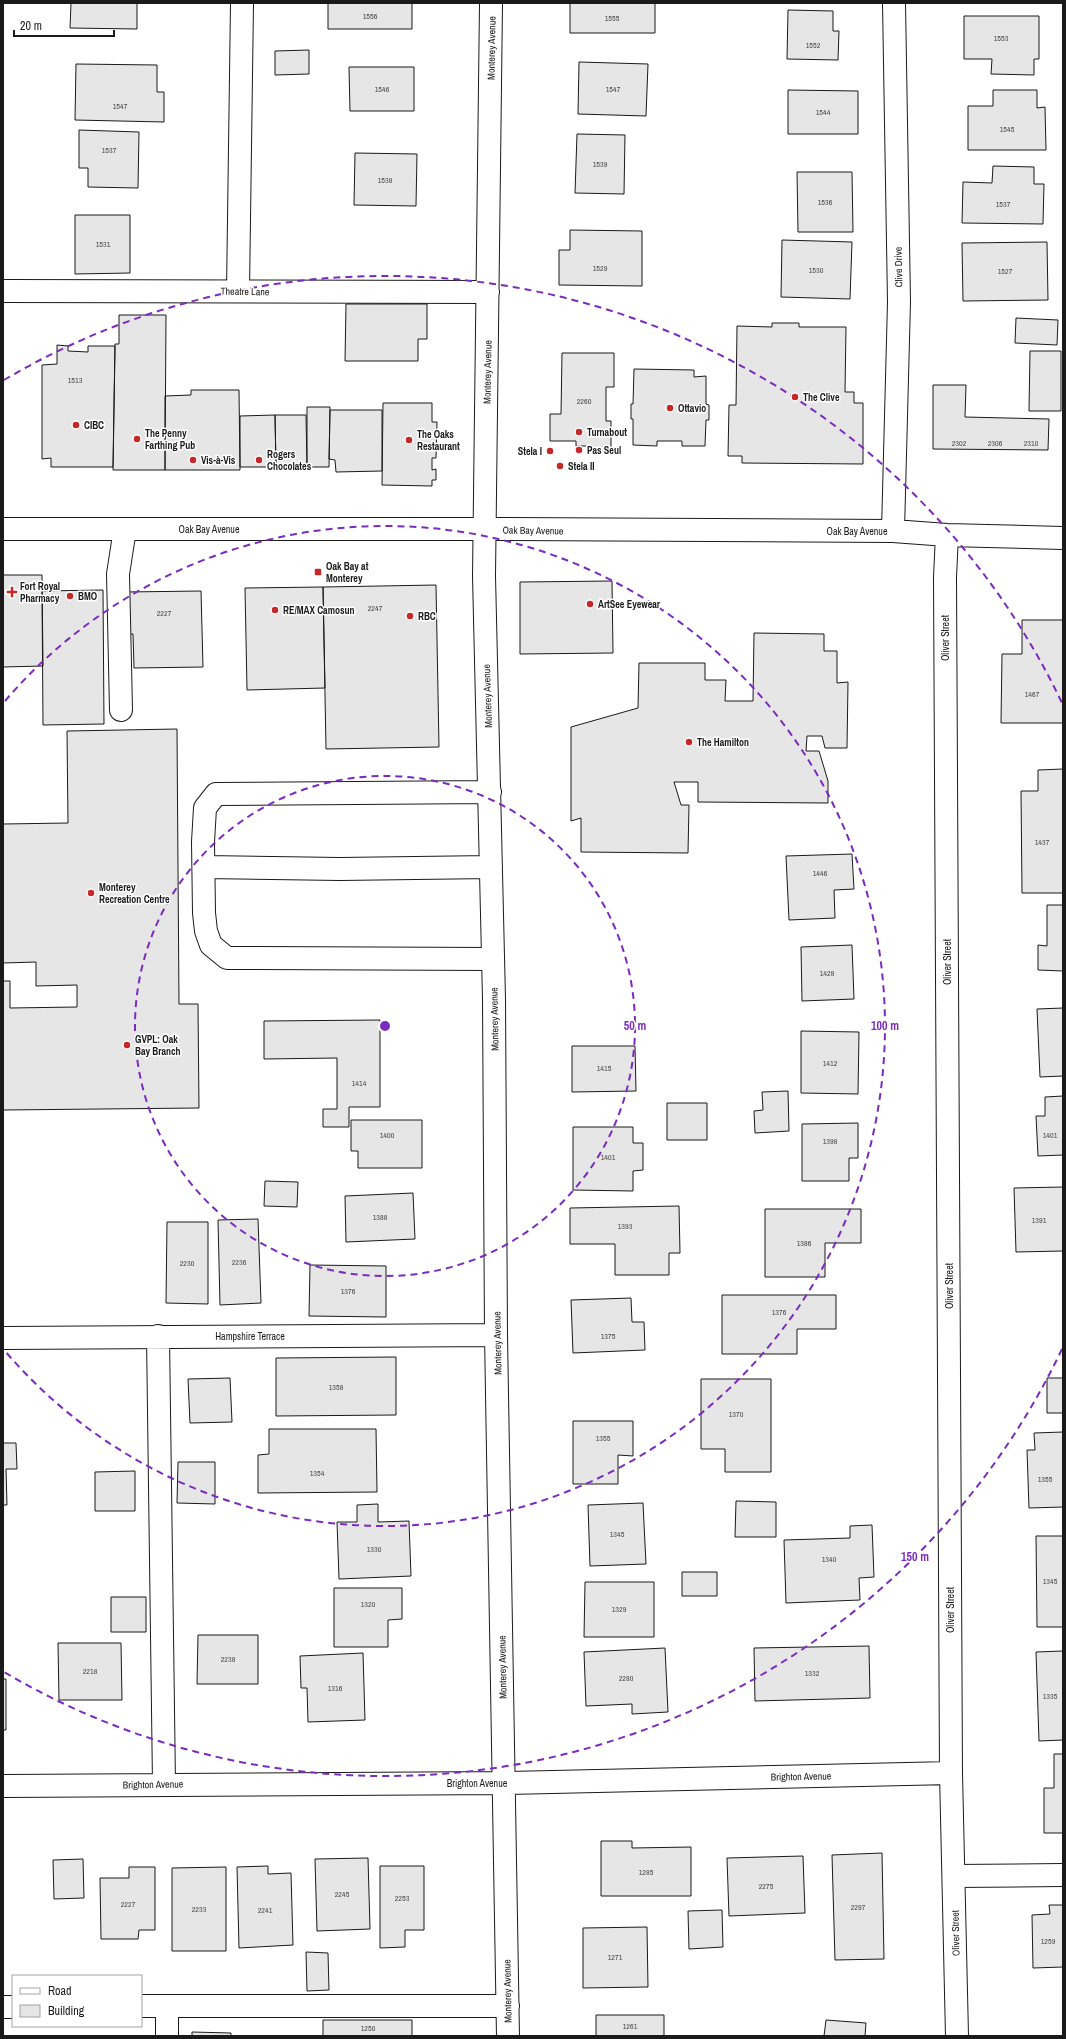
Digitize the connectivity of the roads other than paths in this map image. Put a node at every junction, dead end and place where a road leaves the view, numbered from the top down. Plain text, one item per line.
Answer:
1 (242, 3) edge
2 (491, 3) edge
3 (894, 3) edge
4 (238, 290) junction
5 (3, 291) edge
6 (488, 292) junction
7 (3, 529) edge
8 (124, 529) junction
9 (485, 529) junction
10 (892, 531) junction
11 (947, 535) junction
12 (1063, 538) edge
13 (121, 710) dead end
14 (490, 792) junction
15 (204, 867) junction
16 (491, 867) junction
17 (493, 959) junction
18 (496, 1335) junction
19 (158, 1336) junction
20 (3, 1338) edge
21 (951, 1773) junction
22 (504, 1783) junction
23 (164, 1784) junction
24 (3, 1786) edge
25 (1063, 1875) edge
26 (954, 1876) junction
27 (142, 2006) edge
28 (167, 2006) junction
29 (508, 2006) junction
30 (167, 2036) edge
31 (508, 2036) edge
32 (957, 2036) edge

1 - 4 street
2 - 6 street, Monterey Avenue
3 - 10 street, Clive Drive
4 - 5 street, Theatre Lane
4 - 6 street, Theatre Lane
6 - 9 street, Monterey Avenue
7 - 8 street, Oak Bay Avenue
8 - 9 street, Oak Bay Avenue
8 - 13 street
9 - 10 street, Oak Bay Avenue
9 - 14 street, Monterey Avenue
10 - 11 street, Oak Bay Avenue
11 - 12 street, Oak Bay Avenue
11 - 21 street, Oliver Street
14 - 15 street
14 - 16 street, Monterey Avenue
15 - 16 street
15 - 17 street
16 - 17 street, Monterey Avenue
17 - 18 street, Monterey Avenue
18 - 19 street, Hampshire Terrace
18 - 22 street, Monterey Avenue
19 - 20 street, Hampshire Terrace
19 - 23 street
21 - 22 street, Brighton Avenue
21 - 26 street, Oliver Street
22 - 23 street, Brighton Avenue
22 - 29 street, Monterey Avenue
23 - 24 street, Brighton Avenue
25 - 26 street
26 - 32 street, Oliver Street
27 - 28 street
28 - 29 street
28 - 30 street
29 - 31 street, Monterey Avenue

